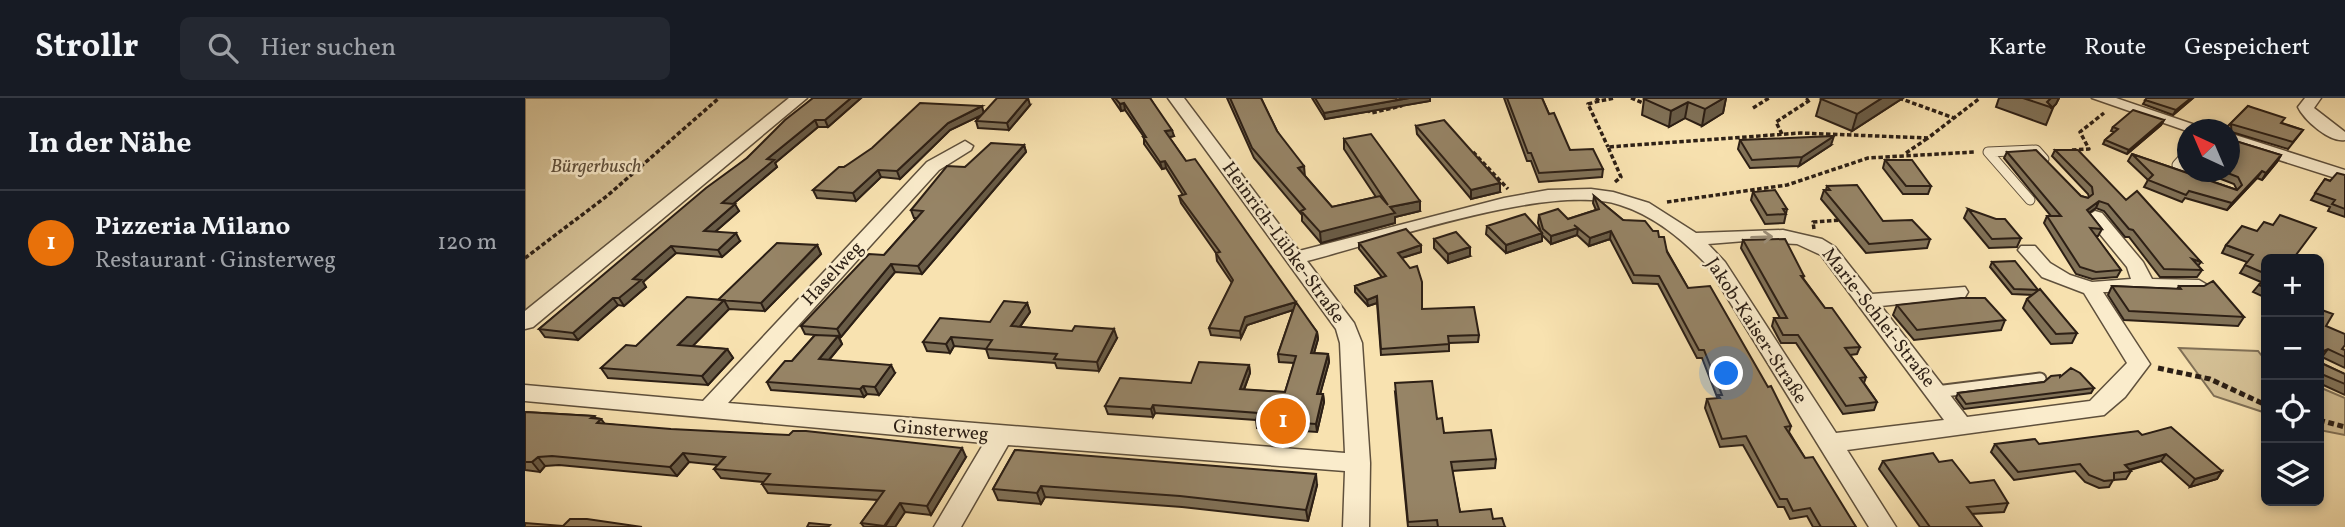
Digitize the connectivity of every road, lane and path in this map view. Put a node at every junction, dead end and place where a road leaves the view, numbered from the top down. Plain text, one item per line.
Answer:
1 (719, 98) edge
2 (799, 98) edge
3 (1176, 98) edge
4 (1615, 98) edge
5 (1631, 98) edge
6 (1652, 98) edge
7 (1769, 98) edge
8 (1806, 98) edge
9 (1899, 98) edge
10 (1980, 98) edge
11 (2313, 98) edge
12 (1397, 99) edge
13 (1598, 100) edge
14 (2108, 100) edge
15 (1362, 104) edge
16 (1753, 108) dead end
17 (1954, 118) junction
18 (2177, 122) edge
19 (1783, 134) junction
20 (1928, 138) junction
21 (2240, 139) edge
22 (1464, 144) edge
23 (965, 146) dead end
24 (2330, 146) edge
25 (1608, 147) junction
26 (2036, 150) junction
27 (1988, 152) junction
28 (1905, 154) junction
29 (2055, 169) edge
30 (2345, 176) edge
31 (1610, 185) dead end
32 (1518, 200) junction
33 (2030, 200) dead end
34 (1643, 209) junction
35 (2095, 217) edge
36 (1854, 219) edge
37 (1694, 239) junction
38 (1817, 241) junction
39 (2028, 250) dead end
40 (525, 258) edge
41 (1296, 258) junction
42 (2144, 285) junction
43 (2199, 286) edge
44 (2091, 289) junction
45 (1958, 292) dead end
46 (1867, 301) junction
47 (525, 322) edge
48 (2139, 364) junction
49 (2040, 379) edge
50 (1936, 392) junction
51 (525, 393) edge
52 (2261, 403) edge
53 (708, 410) junction
54 (2324, 421) edge
55 (1962, 427) junction
56 (2345, 427) edge
57 (1001, 436) junction
58 (1829, 443) junction
59 (1358, 463) junction
60 (947, 527) edge
61 (1356, 527) edge
62 (1883, 527) edge

1 - 40 path
2 - 47 street
3 - 41 street, Heinrich-Lübke-Straße
4 - 13 path
5 - 6 path
7 - 16 path
8 - 19 path
9 - 17 path
10 - 17 path
11 - 24 street
12 - 15 path
13 - 25 path
14 - 18 street
14 - 26 path
17 - 20 path
19 - 20 path
19 - 25 path
20 - 28 path
21 - 24 street
22 - 32 path
23 - 53 street, Haselweg
24 - 30 street
25 - 31 path
26 - 27 lane
26 - 29 lane
27 - 28 path
27 - 33 lane
28 - 34 path
32 - 34 street, Jakob-Kaiser-Straße
32 - 41 street, Jakob-Kaiser-Straße
34 - 37 street, Jakob-Kaiser-Straße
35 - 42 street
36 - 38 path
37 -> 38 street, Marie-Schlei-Straße
37 - 58 street, Jakob-Kaiser-Straße
38 - 46 street, Marie-Schlei-Straße
39 - 44 street
41 - 59 street, Heinrich-Lübke-Straße
42 - 43 street
42 - 44 street
44 - 48 street
45 - 46 street
46 - 50 street, Marie-Schlei-Straße
48 - 52 path
48 - 55 street
49 - 50 lane
50 - 55 street, Marie-Schlei-Straße
51 - 53 street, Ginsterweg
53 - 57 street, Ginsterweg
54 - 56 path
55 - 58 street
57 - 59 street, Ginsterweg
57 - 60 street
58 - 62 street, Jakob-Kaiser-Straße
59 - 61 street, Heinrich-Lübke-Straße

